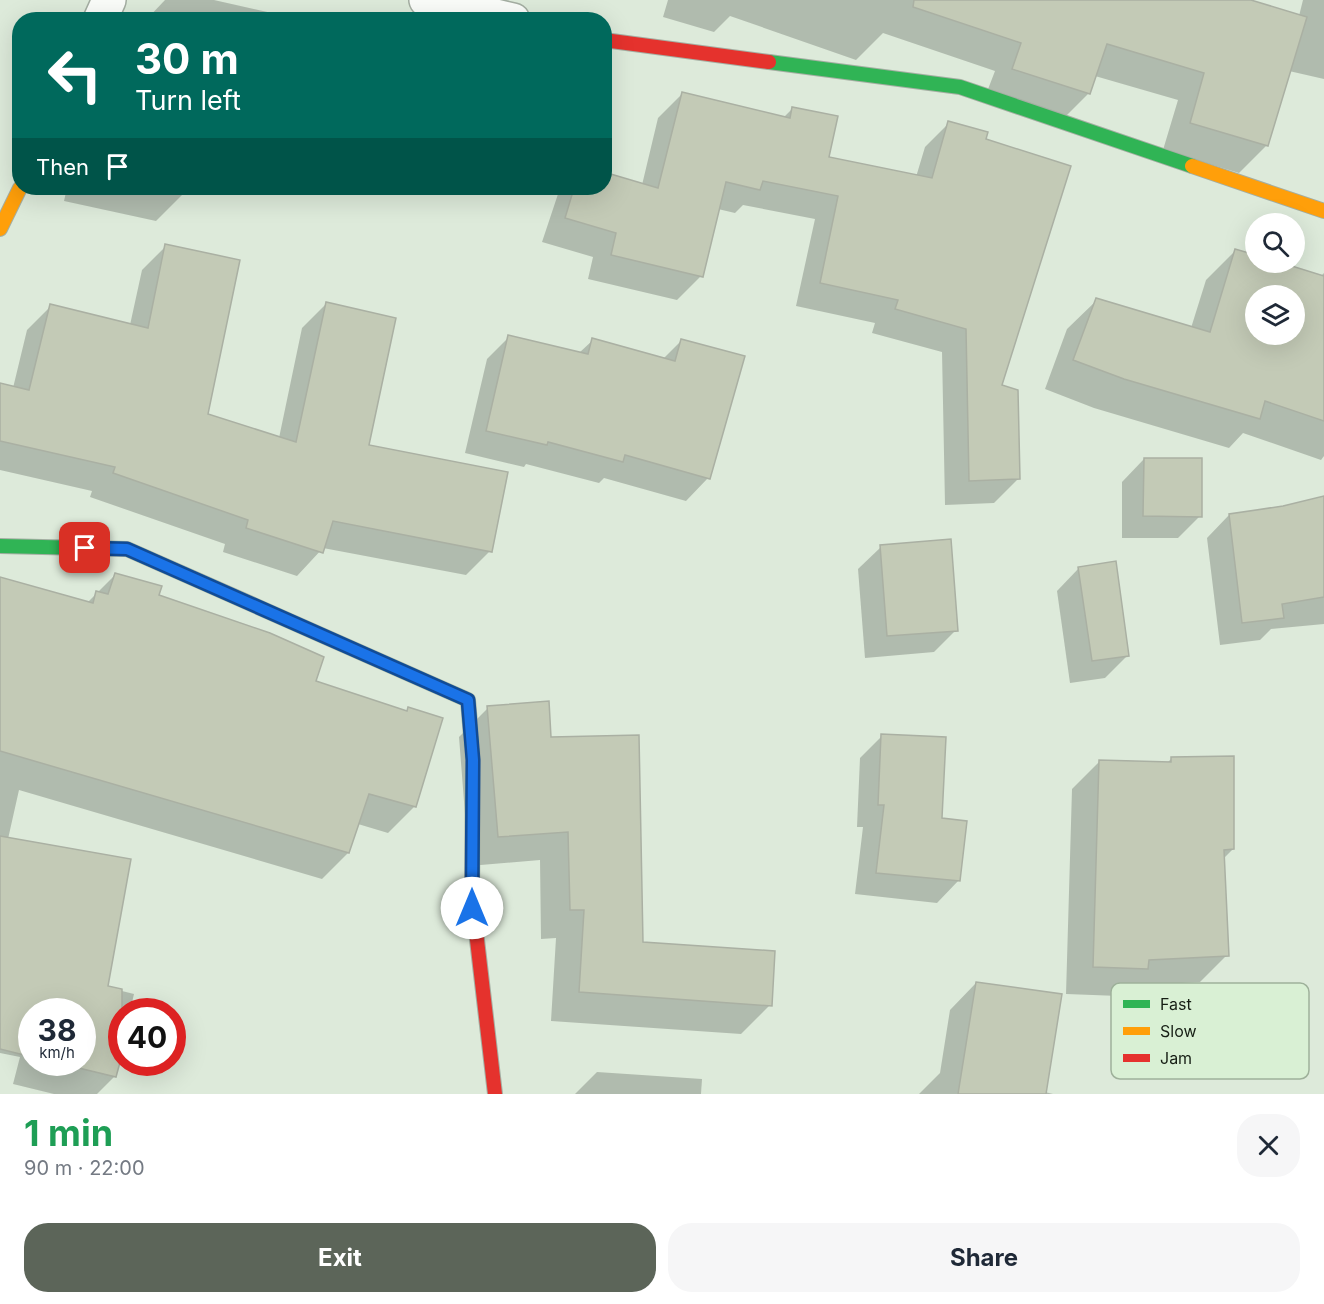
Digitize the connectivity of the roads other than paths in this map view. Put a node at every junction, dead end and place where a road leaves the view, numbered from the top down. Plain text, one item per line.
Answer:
1 (426, 0) edge
2 (478, 12) edge
3 (612, 41) edge
4 (17, 195) edge
5 (1324, 211) edge
6 (0, 229) edge
7 (0, 546) edge
8 (495, 1094) edge

1 - 2 street
3 - 5 street
4 - 6 street
7 - 8 street

